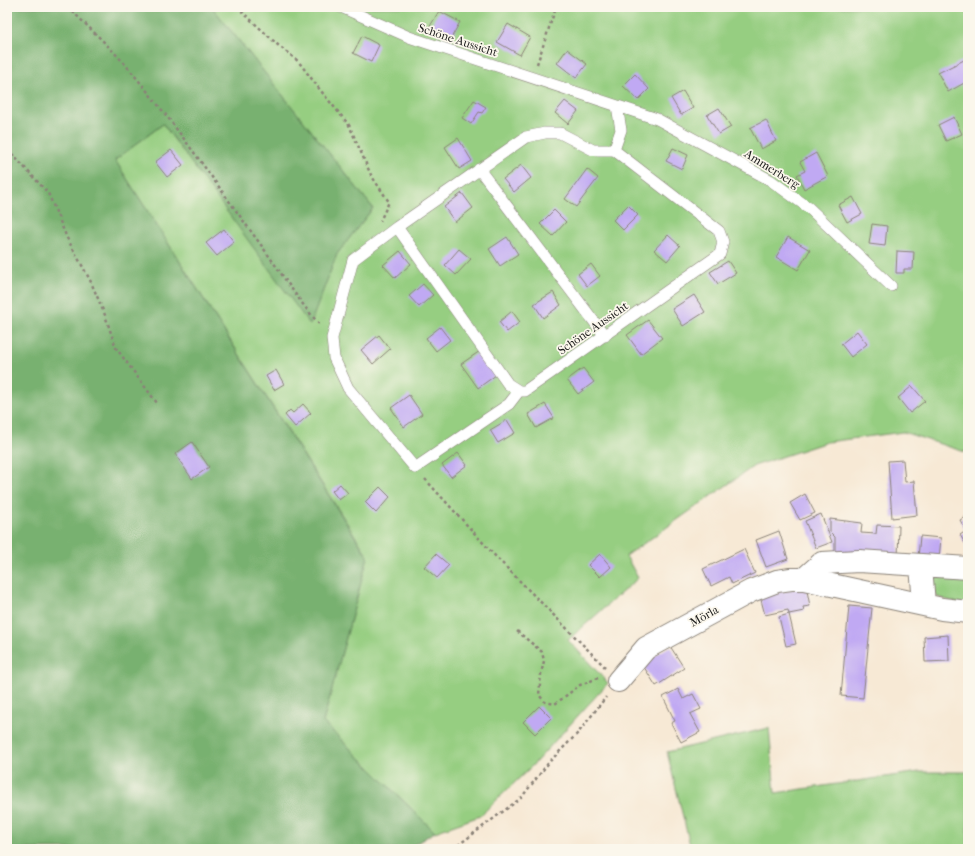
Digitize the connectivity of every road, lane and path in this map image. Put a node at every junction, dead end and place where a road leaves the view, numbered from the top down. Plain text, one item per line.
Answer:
1 (68, 7) edge
2 (237, 7) edge
3 (341, 7) edge
4 (556, 7) edge
5 (533, 78) junction
6 (617, 106) junction
7 (7, 150) edge
8 (614, 150) junction
9 (479, 169) junction
10 (377, 226) dead end
11 (397, 227) junction
12 (891, 286) dead end
13 (605, 336) junction
14 (332, 338) junction
15 (519, 391) junction
16 (157, 403) dead end
17 (415, 468) junction
18 (921, 565) junction
19 (968, 568) edge
20 (804, 579) junction
21 (924, 605) junction
22 (968, 612) edge
23 (517, 631) dead end
24 (618, 681) junction
25 (453, 849) edge

1 - 14 path
2 - 10 path
3 - 5 lane, Schöne Aussicht
4 - 5 path
5 - 6 lane, Schöne Aussicht
6 - 8 lane
6 - 12 lane, Ammerberg
7 - 16 path
8 - 9 lane
8 - 13 lane, Schöne Aussicht
9 - 11 lane
9 - 13 lane
11 - 14 lane
11 - 15 lane
13 - 15 lane, Schöne Aussicht
14 - 17 lane
15 - 17 lane
17 - 24 path
18 - 19 street
18 - 20 street
18 - 21 street
20 - 21 street, Mörla
20 - 24 street, Mörla
21 - 22 street, Mörla
23 - 24 path
24 - 25 path

